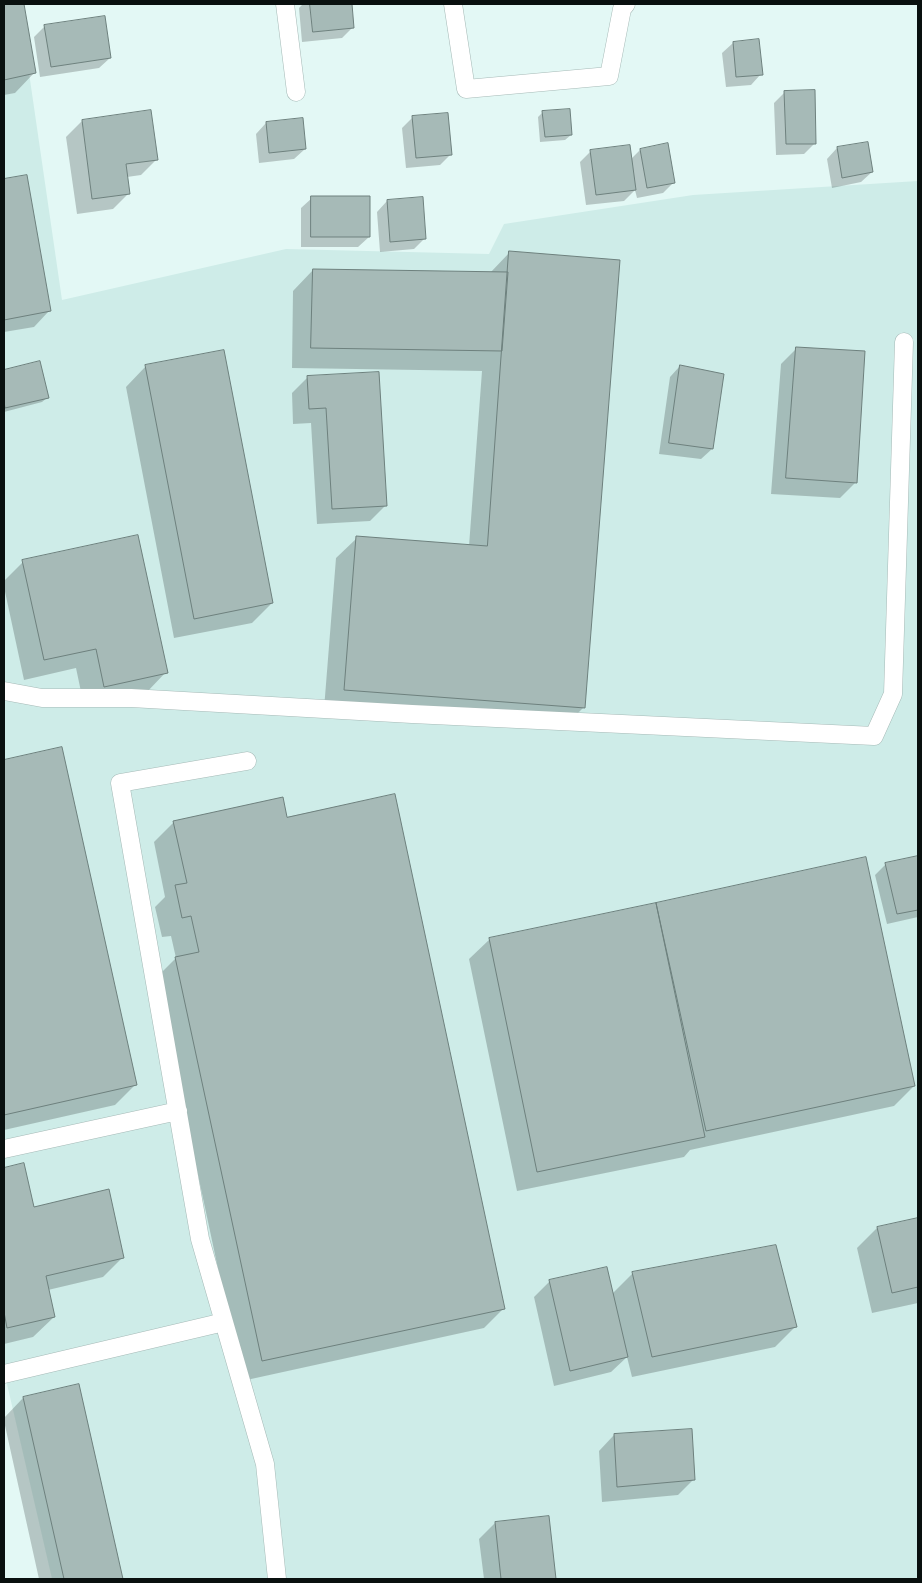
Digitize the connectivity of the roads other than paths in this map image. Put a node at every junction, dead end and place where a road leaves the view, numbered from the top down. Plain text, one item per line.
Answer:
1 (285, 4) edge
2 (453, 4) edge
3 (626, 4) edge
4 (296, 92) dead end
5 (904, 342) dead end
6 (4, 691) edge
7 (248, 761) dead end
8 (178, 1111) junction
9 (4, 1149) edge
10 (224, 1322) junction
11 (4, 1374) edge
12 (277, 1579) edge

1 - 4 lane
2 - 3 lane
5 - 6 lane
7 - 8 lane
8 - 9 lane
8 - 10 lane
10 - 11 lane
10 - 12 lane

